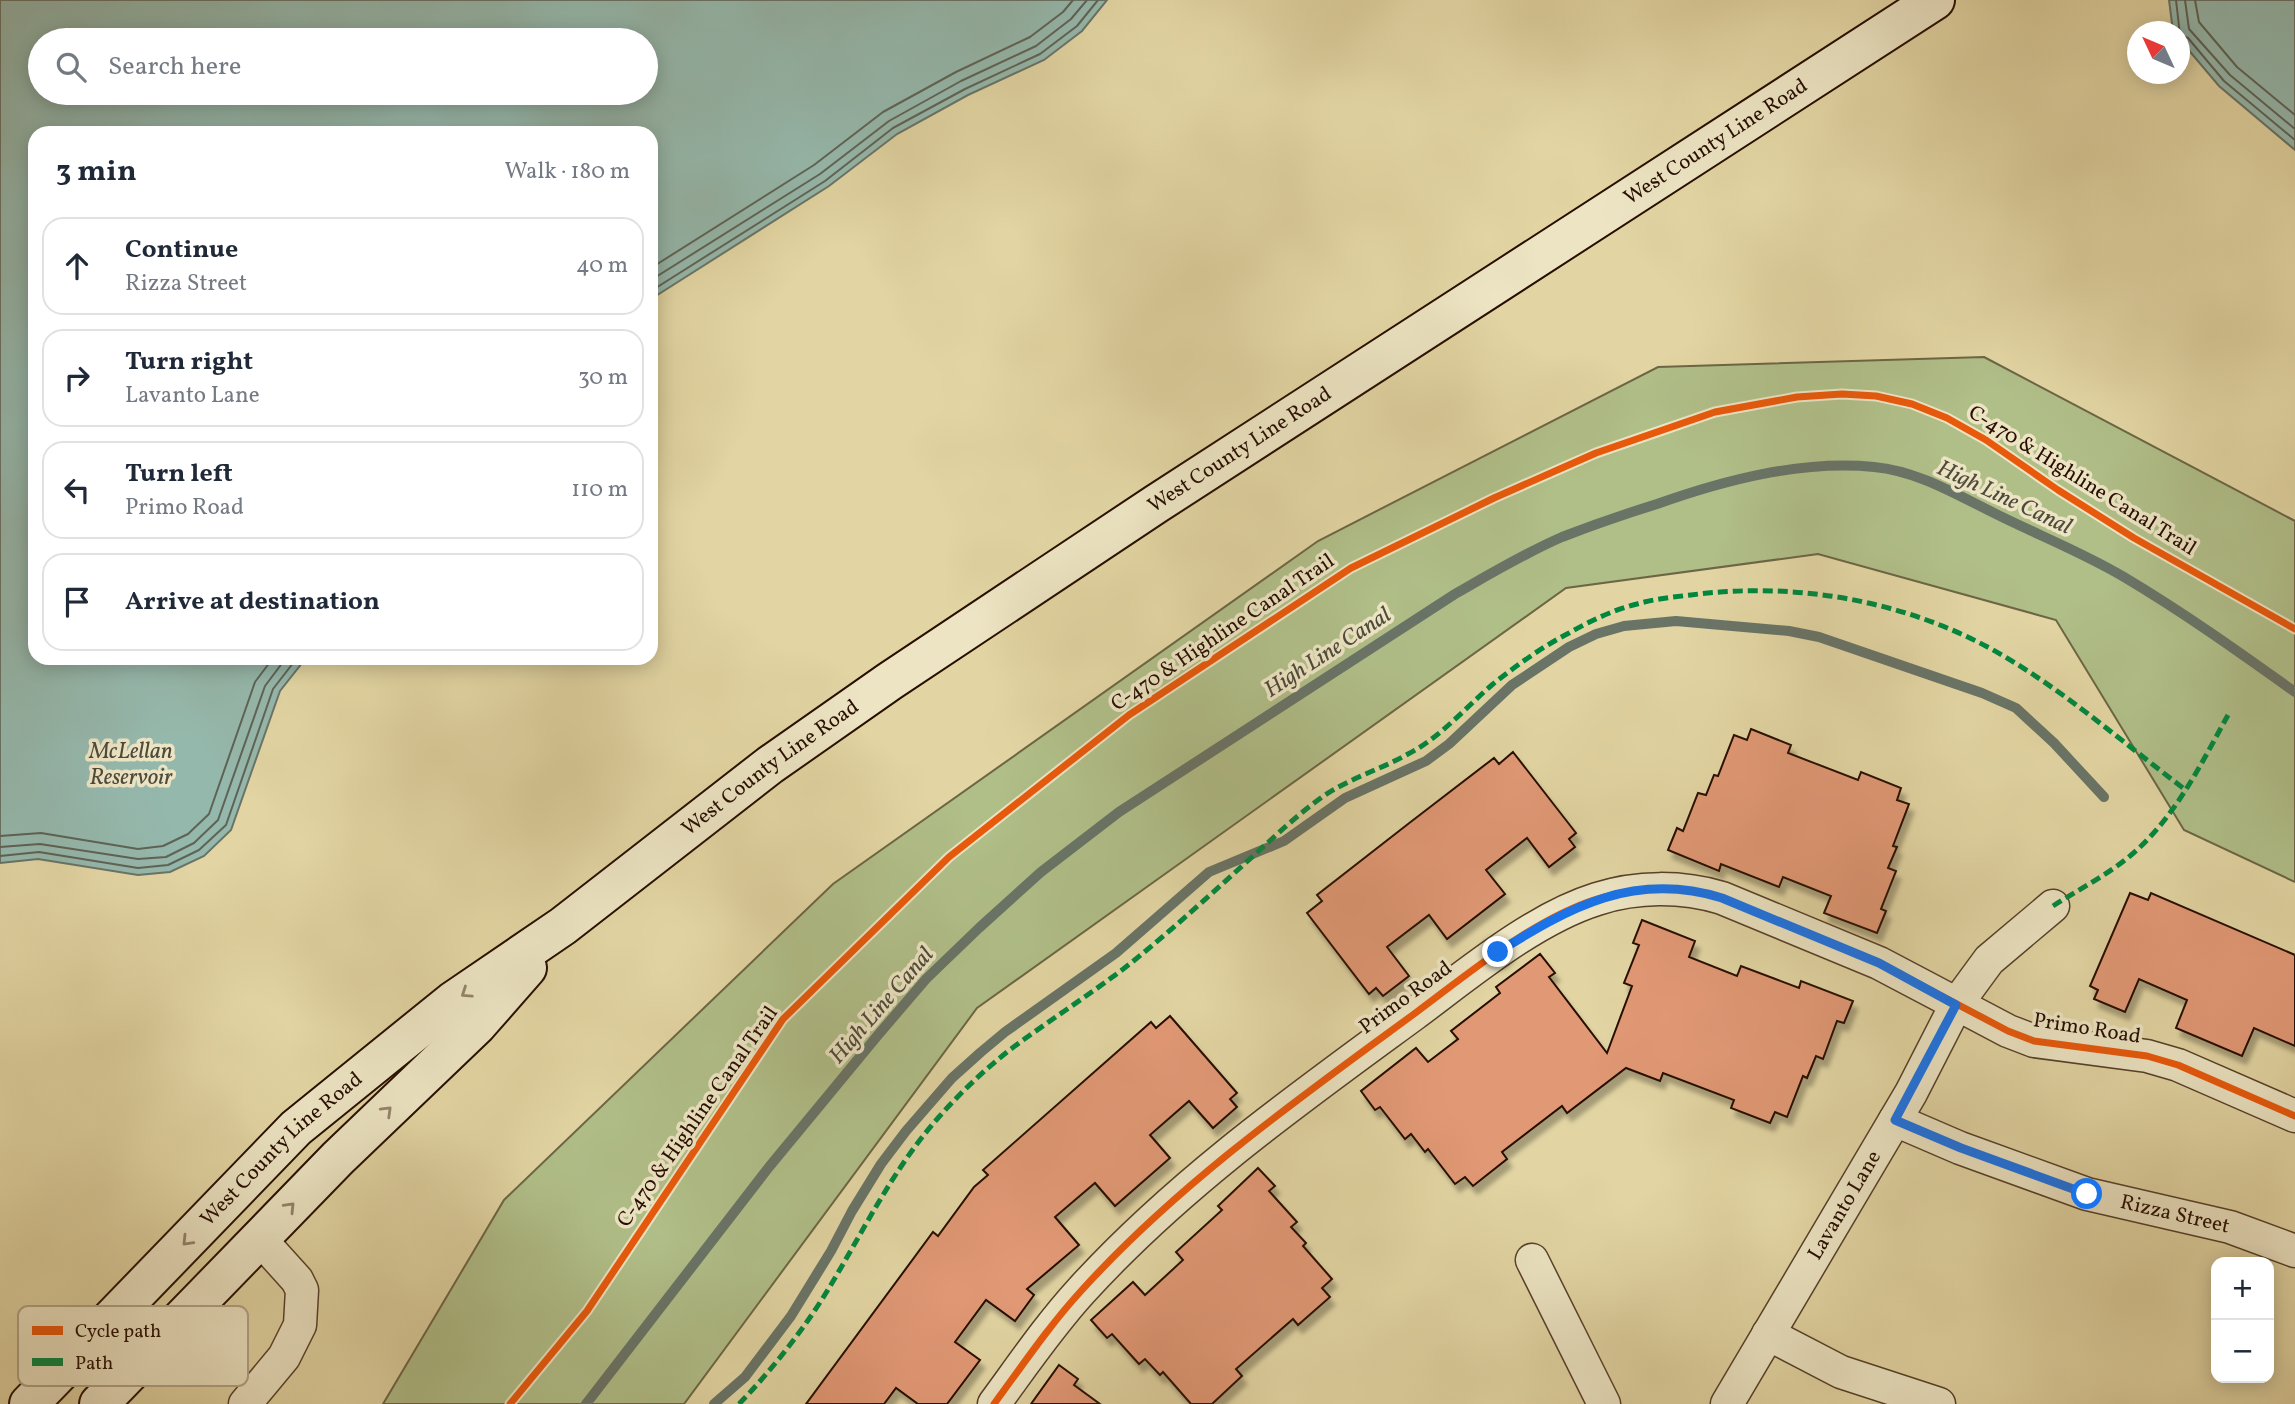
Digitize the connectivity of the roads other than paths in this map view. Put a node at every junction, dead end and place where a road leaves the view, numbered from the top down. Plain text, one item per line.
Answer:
1 (1935, 0) edge
2 (2053, 906) dead end
3 (563, 926) junction
4 (1956, 1005) junction
5 (2295, 1116) edge
6 (1895, 1120) junction
7 (260, 1239) junction
8 (2295, 1251) edge
9 (1532, 1260) dead end
10 (124, 1306) edge
11 (195, 1306) edge
12 (1768, 1334) junction
13 (46, 1386) edge
14 (117, 1386) edge
15 (29, 1404) edge
16 (99, 1404) edge
17 (245, 1404) edge
18 (993, 1404) edge
19 (1604, 1404) edge
20 (1727, 1404) edge
21 (1939, 1404) edge

1 - 3 main road, West County Line Road
2 - 4 street, Lavanto Lane
7 -> 3 main road, West County Line Road
3 -> 10 main road, West County Line Road
4 - 5 street, Primo Road
4 - 6 street, Lavanto Lane
4 - 18 street, Primo Road
6 - 8 street, Rizza Street
6 - 12 street, Lavanto Lane
7 - 11 main road, West County Line Road
7 - 17 street
9 - 19 street
12 - 20 street, Lavanto Lane
12 - 21 street
13 -> 15 main road, West County Line Road
14 - 16 main road, West County Line Road

